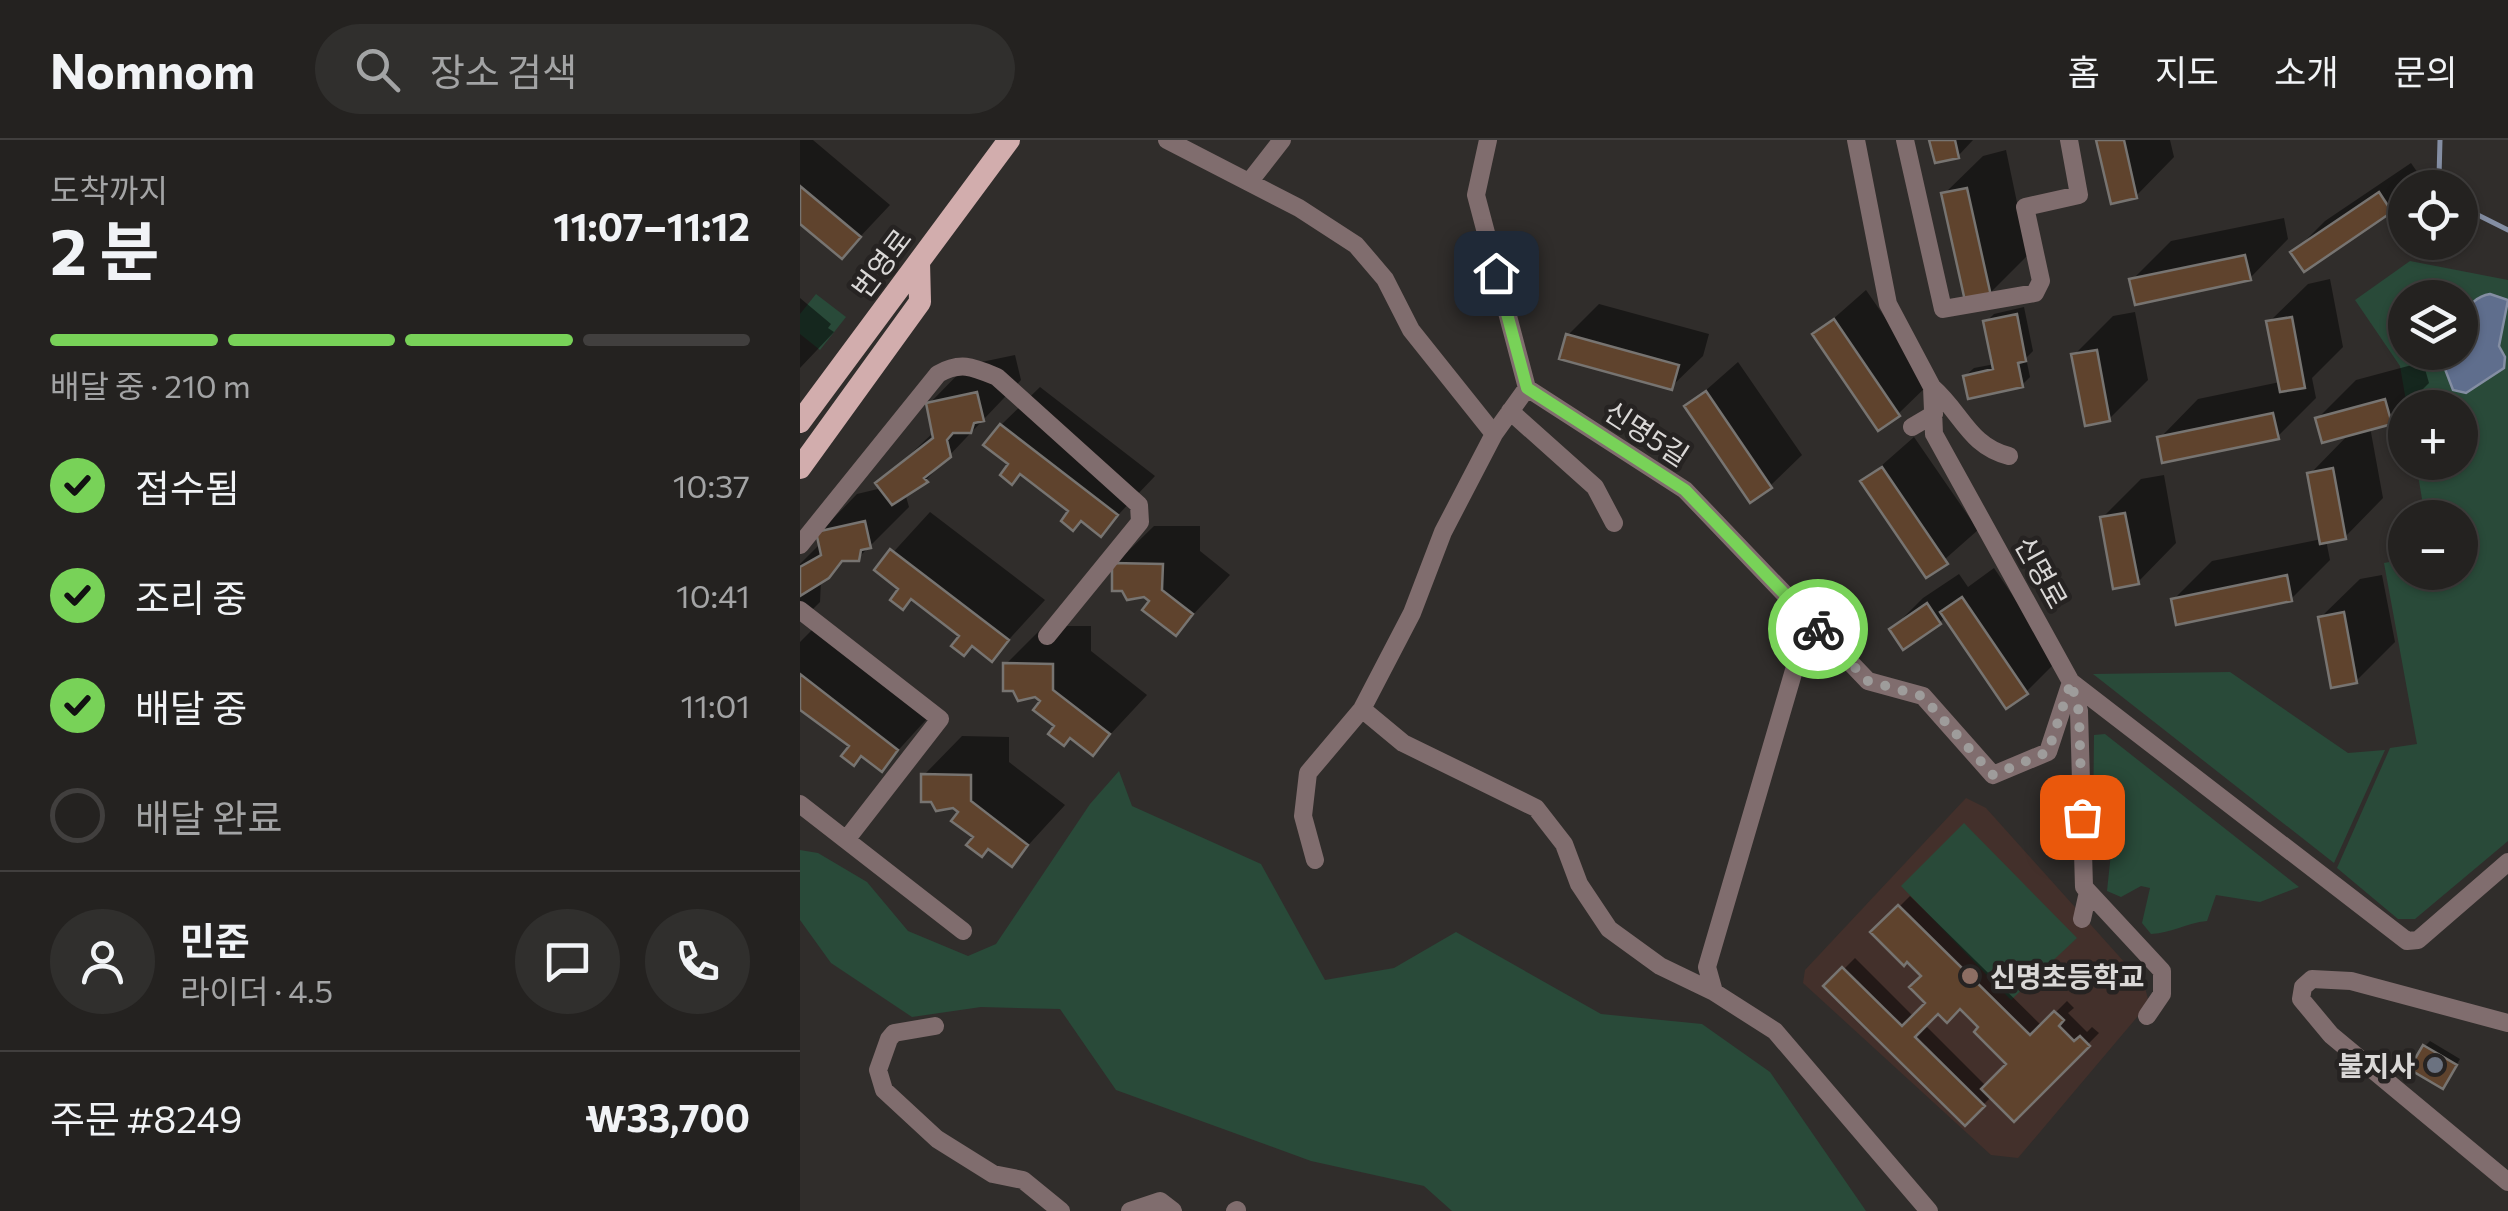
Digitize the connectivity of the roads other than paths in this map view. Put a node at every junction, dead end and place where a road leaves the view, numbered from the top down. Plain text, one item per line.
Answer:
1 (1010, 140) edge
2 (1166, 140) edge
3 (1282, 140) edge
4 (1488, 140) edge
5 (1856, 140) edge
6 (1905, 140) edge
7 (2068, 140) edge
8 (1250, 181) junction
9 (919, 262) junction
10 (1932, 386) junction
11 (1527, 388) junction
12 (1510, 411) junction
13 (1934, 414) junction
14 (800, 422) edge
15 (1912, 428) dead end
16 (1494, 434) junction
17 (2009, 456) dead end
18 (800, 468) edge
19 (1614, 523) dead end
20 (800, 545) edge
21 (800, 610) edge
22 (1808, 619) junction
23 (1047, 636) dead end
24 (2071, 682) junction
25 (1362, 709) junction
26 (800, 804) edge
27 (846, 840) junction
28 (1315, 860) dead end
29 (2508, 862) edge
30 (2088, 892) junction
31 (2082, 919) dead end
32 (963, 931) dead end
33 (1714, 992) junction
34 (2146, 1016) dead end
35 (2508, 1023) edge
36 (935, 1026) dead end
37 (2508, 1182) edge
38 (1061, 1211) edge
39 (1130, 1211) edge
40 (1174, 1211) edge
41 (1929, 1211) edge

1 - 9 main road, 번영로
2 - 8 street
3 - 8 street
4 - 11 street
5 - 10 street, 신명로
6 - 7 street
8 - 16 street
9 - 14 main road, 번영로
9 - 18 main road
10 - 13 street, 신명로
10 - 17 street
11 - 12 street
11 - 22 street, 신명5길
12 - 16 street
12 - 19 street
13 - 15 street
13 - 24 street, 신명로
16 - 25 street
20 - 23 street
21 - 27 street
22 - 24 street, 신명5길
22 - 33 street
24 - 29 street
24 - 30 street, 신명로
25 - 28 street
25 - 33 street
26 - 27 street
27 - 32 street
30 - 31 street, 신명로
30 - 34 street
33 - 41 street
35 - 37 street
36 - 38 street
39 - 40 street

